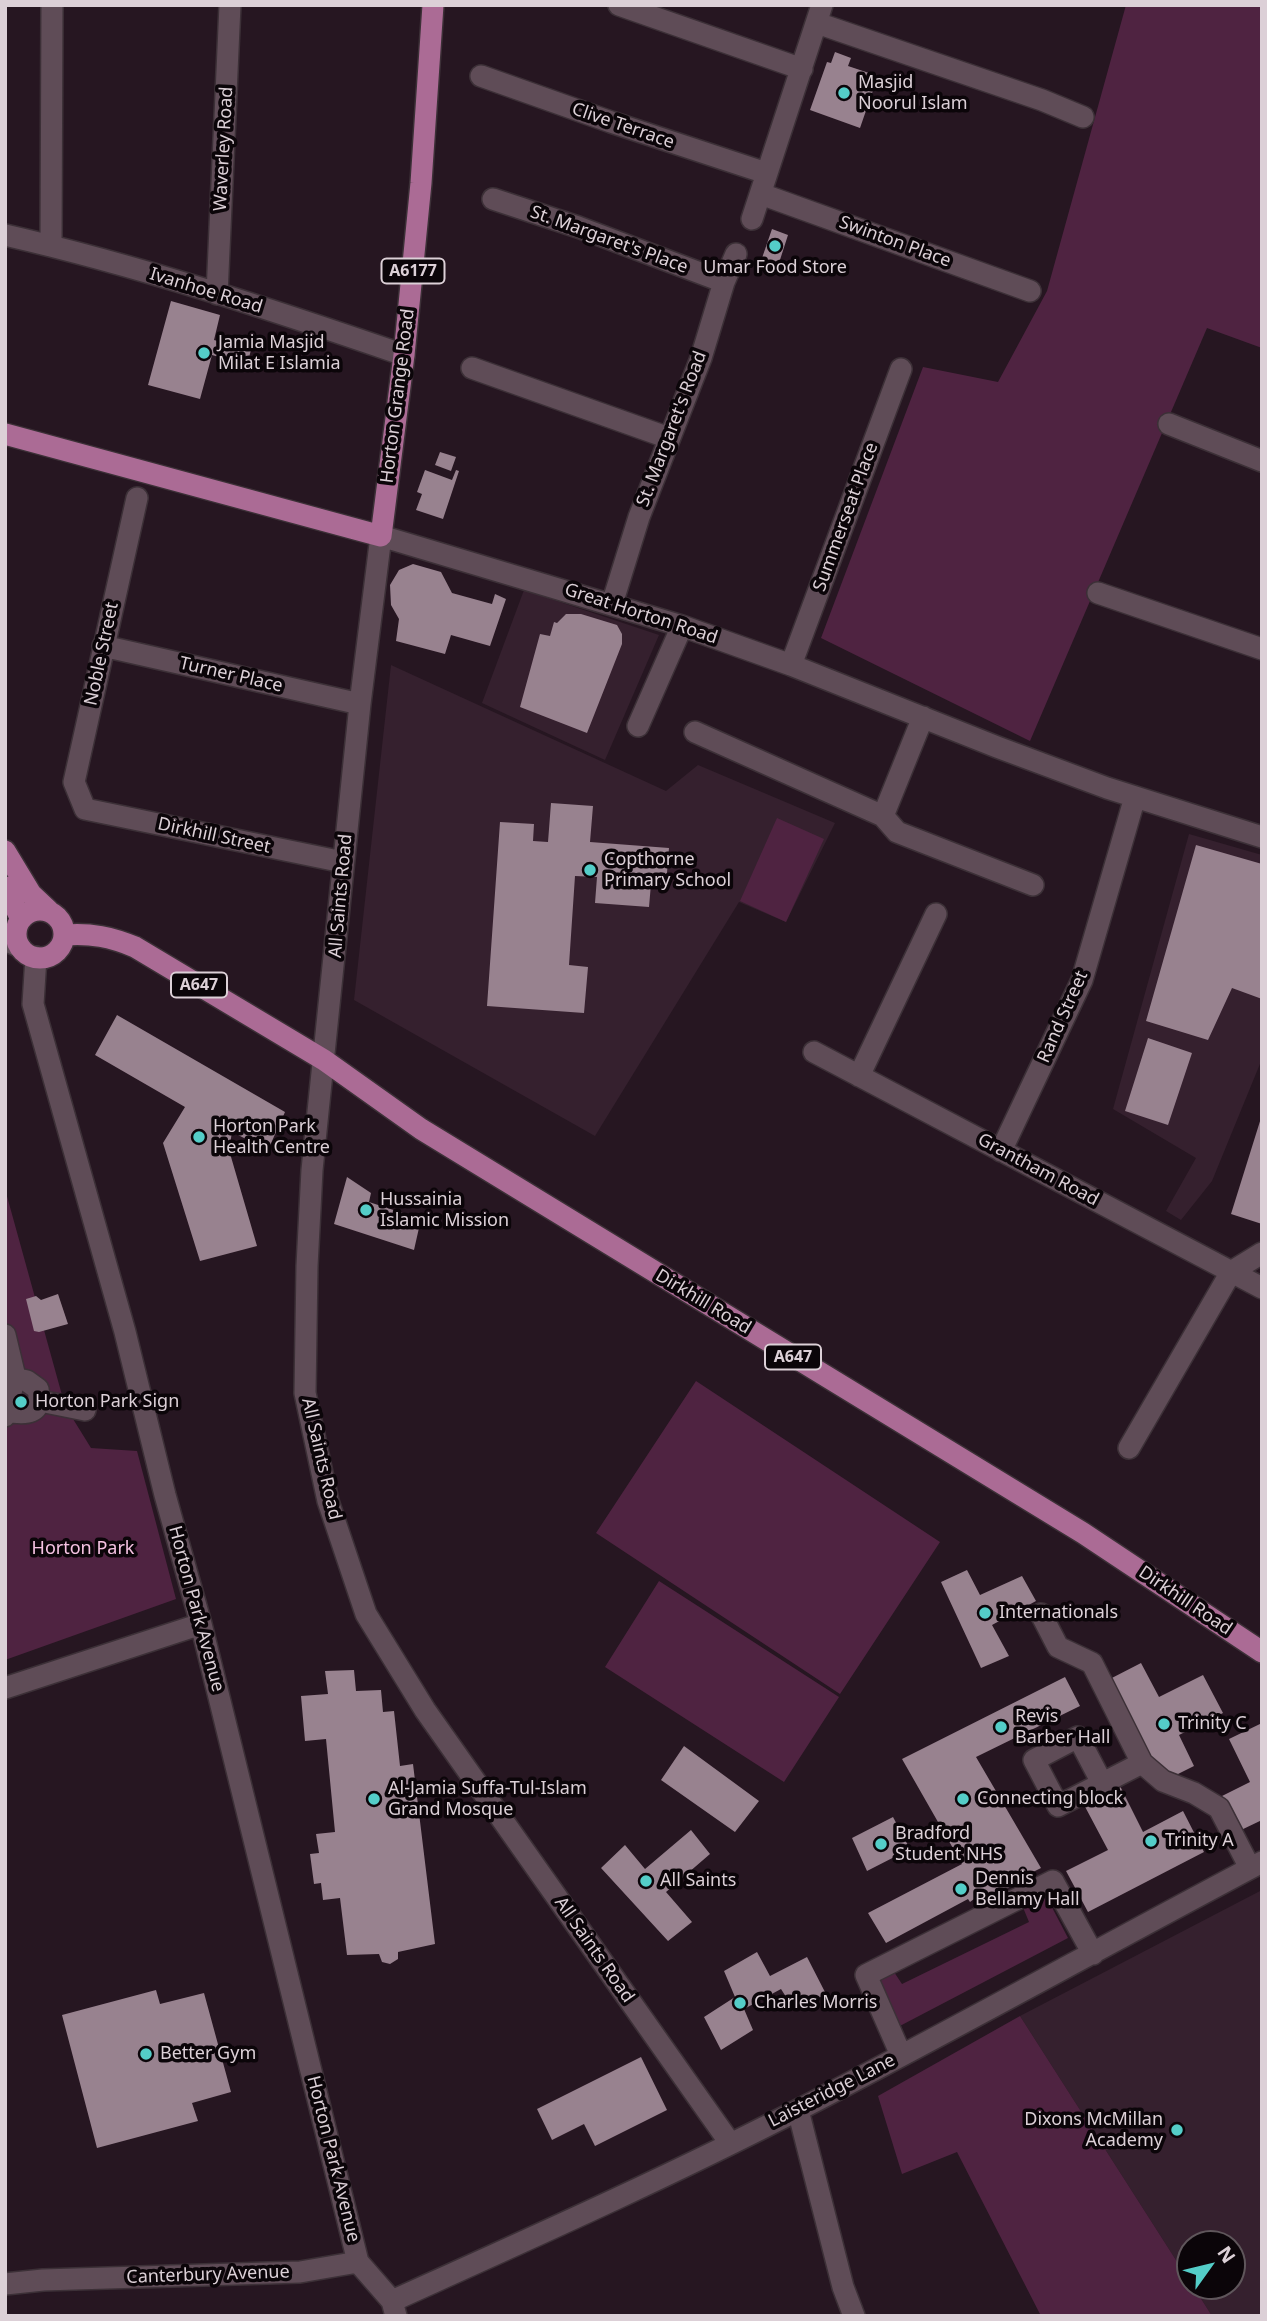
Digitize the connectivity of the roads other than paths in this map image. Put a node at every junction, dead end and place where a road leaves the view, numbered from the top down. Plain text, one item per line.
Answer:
1 (52, 5) edge
2 (230, 5) edge
3 (433, 5) edge
4 (619, 5) edge
5 (820, 14) edge
6 (802, 69) junction
7 (481, 76) dead end
8 (1083, 117) dead end
9 (766, 173) junction
10 (761, 194) junction
11 (493, 199) dead end
12 (752, 219) dead end
13 (5, 235) edge
14 (51, 246) junction
15 (736, 254) dead end
16 (724, 282) junction
17 (1030, 291) dead end
18 (217, 294) junction
19 (404, 355) junction
20 (472, 368) dead end
21 (901, 369) dead end
22 (1169, 424) dead end
23 (5, 434) edge
24 (669, 438) junction
25 (1262, 461) edge
26 (137, 498) dead end
27 (381, 536) junction
28 (1098, 593) dead end
29 (612, 604) junction
30 (682, 626) junction
31 (103, 646) junction
32 (1262, 649) edge
33 (791, 665) junction
34 (360, 704) junction
35 (923, 717) junction
36 (638, 726) dead end
37 (695, 732) dead end
38 (1135, 797) junction
39 (85, 809) joint
40 (883, 816) junction
41 (1262, 837) edge
42 (5, 851) edge
43 (343, 862) junction
44 (1033, 884) dead end
45 (5, 887) edge
46 (49, 911) junction
47 (936, 914) dead end
48 (65, 935) junction
49 (17, 938) edge
50 (814, 1052) dead end
51 (324, 1060) junction
52 (859, 1076) junction
53 (1001, 1151) junction
54 (1262, 1252) edge
55 (1231, 1272) junction
56 (1262, 1288) edge
57 (5, 1335) edge
58 (10, 1376) edge
59 (40, 1401) junction
60 (85, 1410) dead end
61 (6, 1412) edge
62 (1129, 1447) dead end
63 (1041, 1614) dead end
64 (201, 1624) junction
65 (1262, 1652) edge
66 (5, 1688) edge
67 (1142, 1763) junction
68 (1102, 1783) junction
69 (1256, 1865) edge
70 (1093, 1954) junction
71 (901, 2055) junction
72 (798, 2110) junction
73 (730, 2143) junction
74 (358, 2262) junction
75 (5, 2284) edge
76 (394, 2308) edge
77 (855, 2316) edge

1 - 14 street
2 - 18 street, Waverley Road
3 - 19 main road, Horton Grange Road / A6177
4 - 6 street
5 - 6 street
5 - 8 street
6 - 9 street
7 - 9 street, Clive Terrace
9 - 10 street
10 - 12 street
10 - 17 street, Swinton Place
11 - 16 street, St. Margaret's Place
13 - 14 street, Ivanhoe Road
14 - 18 street, Ivanhoe Road
15 - 16 street, St. Margaret's Road
16 - 24 street, St. Margaret's Road
18 - 19 street, Ivanhoe Road
19 - 27 main road, Horton Grange Road / A6177
20 - 24 street
21 - 33 street, Summerseat Place
22 - 25 street
23 - 27 main road, Great Horton Road
24 - 29 street, St. Margaret's Road
26 - 31 street, Noble Street
27 - 29 street, Great Horton Road
27 - 34 street, All Saints Road
28 - 32 street
29 - 30 street, Great Horton Road
30 - 33 street, Great Horton Road
30 - 36 street
31 - 34 street, Turner Place
31 - 39 street, Noble Street
33 - 35 street, Great Horton Road
34 - 43 street, All Saints Road
35 - 38 street, Great Horton Road
35 - 40 street
37 - 40 street
38 - 41 street, Great Horton Road
38 - 53 street, Rand Street
39 - 43 street, Dirkhill Street
40 - 44 street
42 - 46 main road
43 - 51 street, All Saints Road
45 - 49 main road
46 - 48 main road
46 - 49 main road
47 - 52 street
48 - 49 main road
48 - 51 main road, A647
49 - 64 street, Horton Park Avenue
50 - 52 street, Grantham Road
51 - 65 main road, Dirkhill Road / A647
51 - 73 street, All Saints Road
52 - 53 street, Grantham Road
53 - 55 street, Grantham Road
54 - 55 street
55 - 56 street, Grantham Road
55 - 62 street
57 - 58 street
58 - 59 street
58 - 61 street
59 - 60 street
59 - 61 street
63 - 67 street
64 - 66 street
64 - 74 street, Horton Park Avenue
67 - 68 street
67 - 69 street
68 - 68 street
69 - 70 street, Laisteridge Lane
70 - 71 street, Laisteridge Lane
70 - 71 street
71 - 72 street, Laisteridge Lane
72 - 73 street, Laisteridge Lane
72 - 77 street
73 - 76 street, Laisteridge Lane
74 - 75 street, Canterbury Avenue
74 - 76 street

